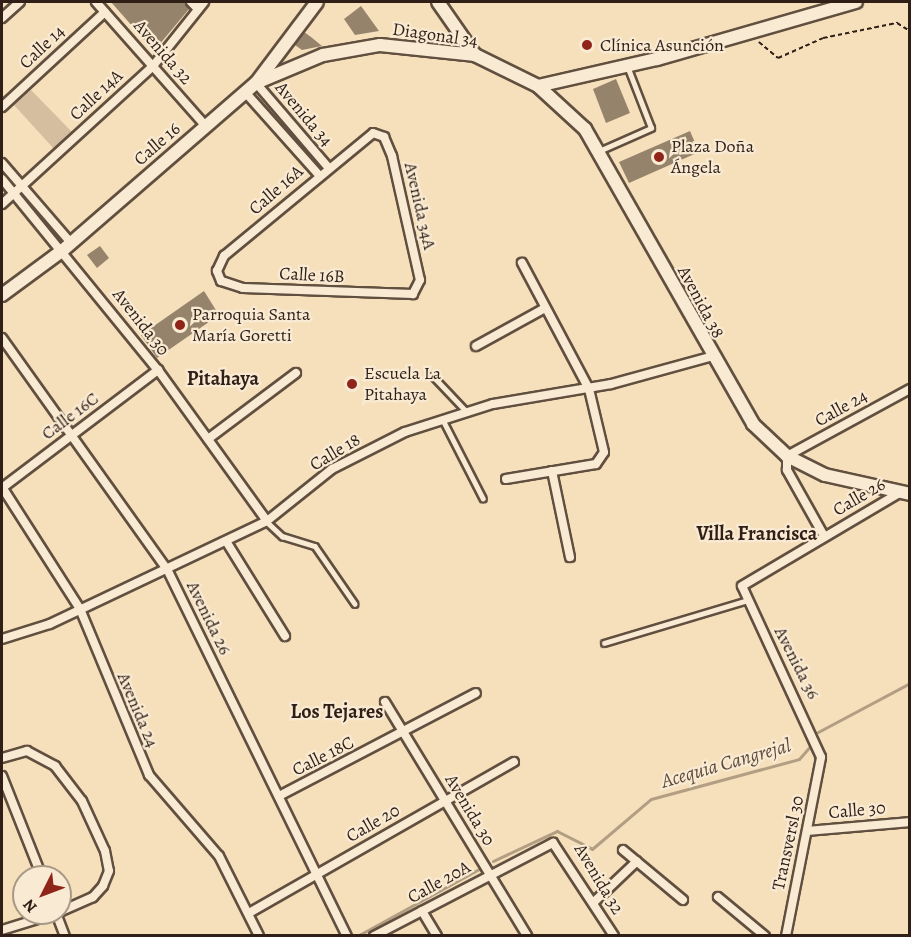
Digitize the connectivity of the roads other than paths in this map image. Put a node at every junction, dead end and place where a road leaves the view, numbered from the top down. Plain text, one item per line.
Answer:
1 (20, 2) edge
2 (96, 2) edge
3 (191, 2) edge
4 (317, 2) edge
5 (438, 2) edge
6 (850, 2) edge
7 (201, 5) edge
8 (105, 12) junction
9 (2, 18) edge
10 (475, 55) junction
11 (153, 66) junction
12 (627, 66) junction
13 (256, 83) junction
14 (538, 86) junction
15 (245, 92) junction
16 (2, 107) edge
17 (205, 125) junction
18 (366, 134) joint
19 (599, 151) junction
20 (2, 163) edge
21 (328, 167) junction
22 (319, 175) junction
23 (2, 179) edge
24 (22, 186) junction
25 (14, 193) junction
26 (2, 204) edge
27 (67, 247) junction
28 (522, 263) dead end
29 (219, 277) joint
30 (2, 295) edge
31 (408, 297) joint
32 (545, 308) junction
33 (2, 338) edge
34 (476, 346) dead end
35 (710, 357) junction
36 (158, 370) junction
37 (296, 373) dead end
38 (433, 376) dead end
39 (588, 389) junction
40 (909, 389) edge
41 (467, 412) junction
42 (443, 420) junction
43 (71, 436) junction
44 (208, 439) junction
45 (787, 456) junction
46 (552, 471) junction
47 (506, 478) dead end
48 (2, 487) edge
49 (905, 493) edge
50 (483, 498) dead end
51 (267, 521) junction
52 (824, 536) junction
53 (226, 541) junction
54 (570, 557) dead end
55 (167, 569) junction
56 (742, 586) joint
57 (745, 602) junction
58 (356, 603) dead end
59 (80, 609) junction
60 (285, 636) dead end
61 (2, 639) edge
62 (604, 643) dead end
63 (476, 693) dead end
64 (385, 702) dead end
65 (404, 733) junction
66 (821, 757) joint
67 (2, 758) edge
68 (514, 762) dead end
69 (2, 776) edge
70 (279, 796) junction
71 (446, 800) junction
72 (909, 822) edge
73 (808, 831) junction
74 (553, 843) joint
75 (623, 850) dead end
76 (637, 861) junction
77 (37, 865) edge
78 (490, 873) junction
79 (317, 874) junction
80 (718, 897) dead end
81 (683, 900) dead end
82 (594, 902) junction
83 (72, 906) edge
84 (422, 911) junction
85 (249, 913) junction
86 (18, 925) edge
87 (2, 930) edge
88 (259, 936) edge
89 (347, 936) edge
90 (374, 936) edge
91 (437, 936) edge
92 (527, 936) edge
93 (614, 936) edge
94 (765, 936) edge
95 (786, 936) edge

1 - 9 street
2 - 8 street, Avenida 32
3 - 7 street
4 - 13 street, Calle 16
5 - 10 street
6 - 12 street
7 - 11 street, Calle 14A
8 - 11 street, Avenida 32
8 - 16 street, Calle 14
10 - 13 street, Diagonal 34
10 - 14 street, Diagonal 34
11 - 17 street, Avenida 32
11 - 24 street, Calle 14A
12 - 14 street
12 - 19 lane
13 - 15 street, Calle 16
13 - 21 street, Avenida 34
14 - 19 street, Avenida 38
15 - 17 street, Calle 16
15 - 22 street, Avenida 34
17 - 27 street, Calle 16
18 - 21 street, Calle 16A
18 - 31 street, Avenida 34A
19 - 35 street, Avenida 38
20 - 24 street, Avenida 30
21 - 22 street, Calle 16A
22 - 29 street, Calle 16A
23 - 25 street, Avenida 30
24 - 25 street, Calle 14A
24 - 27 street, Avenida 30
25 - 26 street, Calle 14A
25 - 27 street, Avenida 30
27 - 30 street, Calle 16
27 - 36 street, Avenida 30
28 - 32 street
29 - 31 street, Calle 16B
32 - 34 street
32 - 39 street
33 - 43 street, Avenida 26
35 - 39 street, Calle 18
35 - 45 street, Avenida 38
36 - 43 street, Calle 16C
36 - 44 street, Avenida 30
37 - 44 street
38 - 41 lane
39 - 41 street, Calle 18
39 - 46 street
40 - 45 street, Calle 24
41 - 42 street, Calle 18
42 - 50 lane
42 - 51 street, Calle 18
43 - 48 street, Calle 16C
43 - 55 street, Avenida 26
44 - 51 street, Avenida 30
45 - 49 street
45 - 52 street
46 - 47 street
46 - 54 street
48 - 59 street, Avenida 24
49 - 52 street, Calle 26
51 - 53 street, Calle 18
51 - 58 lane
52 - 56 street, Calle 26
53 - 55 street, Calle 18
53 - 60 street
55 - 59 street, Calle 18
55 - 70 street, Avenida 26
56 - 57 street, Avenida 36
57 - 62 lane
57 - 66 street, Avenida 36
59 - 61 street, Calle 18
59 - 85 street, Avenida 24
63 - 65 street, Calle 18C
64 - 65 street, Avenida 30
65 - 70 street, Calle 18C
65 - 71 street, Avenida 30
66 - 73 street, Transversl 30
67 - 83 street
68 - 71 street, Calle 20
69 - 77 street
70 - 79 street, Avenida 26
71 - 78 street, Avenida 30
71 - 79 street, Calle 20
72 - 73 street, Calle 30
73 - 95 street, Transversl 30
74 - 78 street, Calle 20A
74 - 82 street, Avenida 32
75 - 76 street
76 - 81 street
76 - 82 street
78 - 84 street, Calle 20A
78 - 92 street, Avenida 30
79 - 85 street, Calle 20
79 - 89 street, Avenida 26
80 - 94 street
82 - 93 street, Avenida 32
84 - 90 street, Calle 20A
84 - 91 street
85 - 88 street, Avenida 24
86 - 87 street

